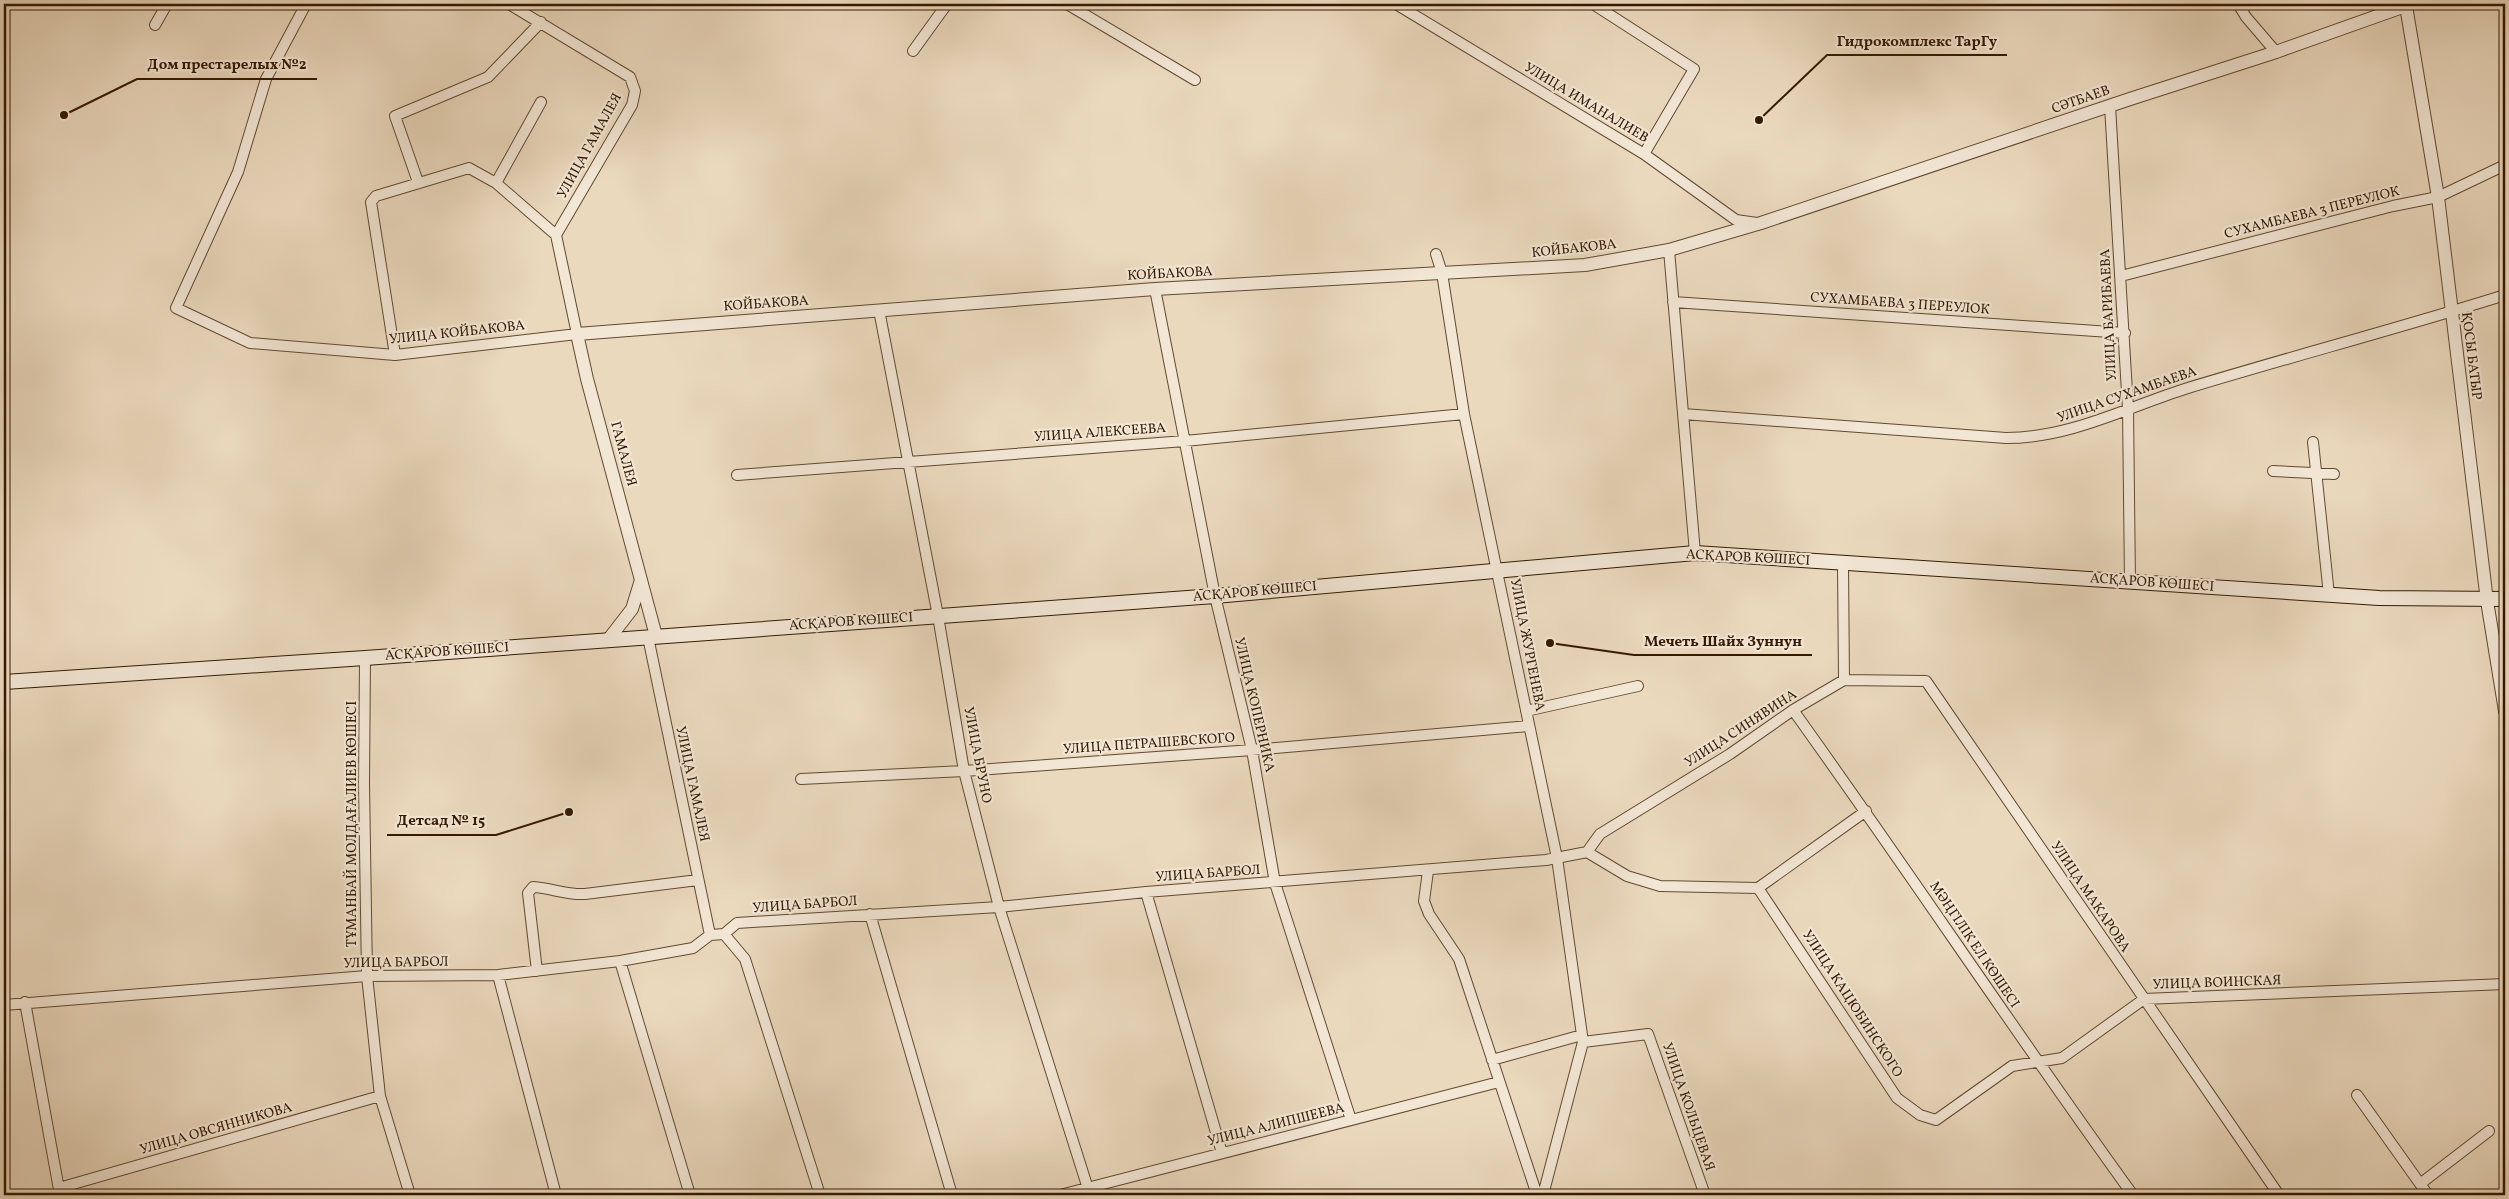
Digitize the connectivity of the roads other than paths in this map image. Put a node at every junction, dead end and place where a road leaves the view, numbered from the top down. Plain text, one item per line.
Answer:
1 (167, 4) edge
2 (306, 4) edge
3 (509, 4) edge
4 (947, 4) edge
5 (1067, 4) edge
6 (1396, 4) edge
7 (1593, 4) edge
8 (2238, 4) edge
9 (2408, 5) edge
10 (541, 22) junction
11 (155, 25) dead end
12 (914, 51) dead end
13 (2276, 52) junction
14 (1195, 80) dead end
15 (541, 102) dead end
16 (2110, 106) junction
17 (1644, 154) junction
18 (2505, 165) edge
19 (418, 182) junction
20 (496, 184) junction
21 (2438, 197) junction
22 (1761, 223) junction
23 (556, 235) junction
24 (1669, 250) junction
25 (1436, 254) dead end
26 (1442, 273) junction
27 (2121, 276) junction
28 (1155, 289) junction
29 (2505, 295) edge
30 (1673, 302) junction
31 (879, 310) junction
32 (2450, 312) junction
33 (2125, 333) junction
34 (577, 334) junction
35 (395, 354) junction
36 (2128, 409) junction
37 (1464, 414) junction
38 (1683, 414) junction
39 (1185, 441) junction
40 (2313, 442) dead end
41 (908, 462) junction
42 (2273, 471) dead end
43 (2317, 473) junction
44 (2334, 474) dead end
45 (737, 475) dead end
46 (1695, 553) junction
47 (1843, 564) junction
48 (1498, 571) junction
49 (641, 580) junction
50 (2130, 582) junction
51 (2329, 595) junction
52 (1215, 596) junction
53 (2505, 600) edge
54 (2487, 601) junction
55 (938, 616) junction
56 (652, 637) junction
57 (608, 640) junction
58 (365, 658) junction
59 (1844, 680) junction
60 (4, 682) edge
61 (1638, 686) dead end
62 (1793, 710) junction
63 (1526, 711) junction
64 (2505, 711) edge
65 (1529, 726) junction
66 (1252, 750) junction
67 (964, 771) junction
68 (802, 779) dead end
69 (1866, 811) junction
70 (1587, 852) junction
71 (1557, 858) junction
72 (1428, 871) junction
73 (698, 880) junction
74 (1275, 883) junction
75 (1758, 888) junction
76 (1146, 892) junction
77 (999, 908) junction
78 (870, 914) junction
79 (724, 934) junction
80 (710, 936) junction
81 (620, 961) junction
82 (537, 971) junction
83 (498, 975) junction
84 (367, 976) junction
85 (2505, 984) edge
86 (2144, 999) junction
87 (25, 1002) junction
88 (4, 1005) edge
89 (1583, 1038) junction
90 (1492, 1060) junction
91 (2036, 1061) junction
92 (1499, 1082) junction
93 (2357, 1095) dead end
94 (380, 1096) junction
95 (1351, 1120) junction
96 (1936, 1120) joint
97 (2490, 1131) dead end
98 (1222, 1153) junction
99 (2420, 1184) junction
100 (1088, 1191) edge
101 (60, 1192) edge
102 (410, 1195) edge
103 (556, 1195) edge
104 (690, 1195) edge
105 (820, 1195) edge
106 (952, 1195) edge
107 (1060, 1195) edge
108 (1536, 1195) edge
109 (1543, 1195) edge
110 (1705, 1195) edge
111 (2133, 1195) edge
112 (2279, 1195) edge
113 (2428, 1195) edge

1 - 11 street
2 - 35 street, УЛИЦА КОЙБАКОВА
3 - 10 street, УЛИЦА ГАМАЛЕЯ
4 - 12 street
5 - 14 street
6 - 17 street, УЛИЦА ИМАНАЛИЕВ
7 - 17 street
8 - 13 street
9 - 13 street, СӘТБАЕВ
9 - 21 street, ҚОСЫ БАТЫР
10 - 19 street
10 - 23 street, УЛИЦА ГАМАЛЕЯ
13 - 16 street, СӘТБАЕВ
15 - 20 street
16 - 22 street, СӘТБАЕВ
16 - 27 street, УЛИЦА БАРИБАЕВА
17 - 22 street, УЛИЦА ИМАНАЛИЕВ
18 - 21 street, СУХАМБАЕВА 3 ПЕРЕУЛОК
19 - 20 street
19 - 35 street
20 - 23 street
21 - 27 street, СУХАМБАЕВА 3 ПЕРЕУЛОК
21 - 32 street, ҚОСЫ БАТЫР
22 - 24 street, КОЙБАКОВА
23 - 34 street
24 - 26 street, КОЙБАКОВА
24 - 30 street
25 - 26 street, УЛИЦА ЖУРГЕНЕВА
26 - 28 street, КОЙБАКОВА
26 - 37 street, УЛИЦА ЖУРГЕНЕВА
27 - 33 street, УЛИЦА БАРИБАЕВА
28 - 31 street, КОЙБАКОВА
28 - 39 street, УЛИЦА КОПЕРНИКА
29 - 32 street, УЛИЦА СУХАМБАЕВА
30 - 33 street, СУХАМБАЕВА 3 ПЕРЕУЛОК
30 - 38 street
31 - 34 street, КОЙБАКОВА
31 - 41 street, УЛИЦА БРУНО
32 - 36 street, УЛИЦА СУХАМБАЕВА
32 - 54 street, ҚОСЫ БАТЫР
33 - 36 street, УЛИЦА БАРИБАЕВА
34 - 35 street, УЛИЦА КОЙБАКОВА
34 - 49 street, ГАМАЛЕЯ
36 - 38 street, УЛИЦА СУХАМБАЕВА
36 - 50 street, УЛИЦА БАРИБАЕВА
37 - 39 street, УЛИЦА АЛЕКСЕЕВА
37 - 48 street, УЛИЦА ЖУРГЕНЕВА
38 - 46 street
39 - 41 street, УЛИЦА АЛЕКСЕЕВА
39 - 52 street, УЛИЦА КОПЕРНИКА
40 - 43 street
41 - 45 street, УЛИЦА АЛЕКСЕЕВА
41 - 55 street, УЛИЦА БРУНО
42 - 43 street
43 - 44 street
43 - 51 street
46 - 47 main road, АСҚАРОВ КӨШЕСІ
46 - 48 main road, АСҚАРОВ КӨШЕСІ
47 - 50 main road, АСҚАРОВ КӨШЕСІ
47 - 59 street
48 - 52 main road, АСҚАРОВ КӨШЕСІ
48 - 63 street, УЛИЦА ЖУРГЕНЕВА
49 - 56 street, ГАМАЛЕЯ
49 - 57 street
50 - 51 main road, АСҚАРОВ КӨШЕСІ
51 - 54 main road, АСҚАРОВ КӨШЕСІ
52 - 55 main road, АСҚАРОВ КӨШЕСІ
52 - 66 street, УЛИЦА КОПЕРНИКА
53 - 54 main road, АСҚАРОВ КӨШЕСІ
54 - 64 street, ҚОСЫ БАТЫР
55 - 56 main road, АСҚАРОВ КӨШЕСІ
55 - 67 street, УЛИЦА БРУНО
56 - 57 main road, АСҚАРОВ КӨШЕСІ
56 - 73 street, УЛИЦА ГАМАЛЕЯ
57 - 58 main road, АСҚАРОВ КӨШЕСІ
58 - 60 main road, АСҚАРОВ КӨШЕСІ
58 - 84 street, ТҰМАНБАЙ МОЛДАҒАЛИЕВ КӨШЕСІ
59 - 62 street, УЛИЦА СИНЯВИНА
59 - 86 street, УЛИЦА МАКАРОВА
61 - 63 street
62 - 69 street, МӘҢГІЛІК ЕЛ КӨШЕСІ
62 - 70 street, УЛИЦА СИНЯВИНА
63 - 65 street, УЛИЦА ЖУРГЕНЕВА
65 - 66 street, УЛИЦА ПЕТРАШЕВСКОГО
65 - 71 street, УЛИЦА ЖУРГЕНЕВА
66 - 67 street, УЛИЦА ПЕТРАШЕВСКОГО
66 - 74 street, УЛИЦА КОПЕРНИКА
67 - 68 street, УЛИЦА ПЕТРАШЕВСКОГО
67 - 77 street, УЛИЦА БРУНО
69 - 75 street
69 - 91 street, МӘҢГІЛІК ЕЛ КӨШЕСІ
70 - 71 street
70 - 75 street
71 - 72 street, УЛИЦА БАРБОЛ
71 - 89 street, УЛИЦА ЖУРГЕНЕВА
72 - 74 street, УЛИЦА БАРБОЛ
72 - 90 street
73 - 80 street, УЛИЦА ГАМАЛЕЯ
73 - 82 street
74 - 76 street, УЛИЦА БАРБОЛ
74 - 95 street, УЛИЦА КОПЕРНИКА
75 - 96 street, УЛИЦА КАЦЮБИНСКОГО
76 - 77 street, УЛИЦА БАРБОЛ
76 - 98 street
77 - 78 street, УЛИЦА БАРБОЛ
77 - 100 street, УЛИЦА БРУНО
78 - 79 street, УЛИЦА БАРБОЛ
78 - 106 street
79 - 80 street, УЛИЦА БАРБОЛ
79 - 105 street
80 - 81 street, УЛИЦА БАРБОЛ
81 - 82 street, УЛИЦА БАРБОЛ
81 - 104 street
82 - 83 street, УЛИЦА БАРБОЛ
83 - 84 street, УЛИЦА БАРБОЛ
83 - 103 street
84 - 87 street, УЛИЦА БАРБОЛ
84 - 94 street, ТҰМАНБАЙ МОЛДАҒАЛИЕВ КӨШЕСІ
85 - 86 street, УЛИЦА ВОИНСКАЯ
86 - 91 street, УЛИЦА ВОИНСКАЯ
86 - 112 street, УЛИЦА МАКАРОВА
87 - 88 street, УЛИЦА БАРБОЛ
87 - 101 street
89 - 90 street
89 - 109 street
89 - 110 street, УЛИЦА КОЛЬЦЕВАЯ
90 - 92 street
91 - 96 street, УЛИЦА ВОИНСКАЯ
91 - 111 street, МӘҢГІЛІК ЕЛ КӨШЕСІ
92 - 95 street, УЛИЦА АЛИПШЕЕВА
92 - 108 street
93 - 99 street
94 - 101 street, УЛИЦА ОВСЯННИКОВА
94 - 102 street, ТҰМАНБАЙ МОЛДАҒАЛИЕВ КӨШЕСІ
95 - 98 street, УЛИЦА АЛИПШЕЕВА
97 - 99 street
98 - 100 street, УЛИЦА АЛИПШЕЕВА
99 - 113 street
100 - 107 street, УЛИЦА АЛИПШЕЕВА

